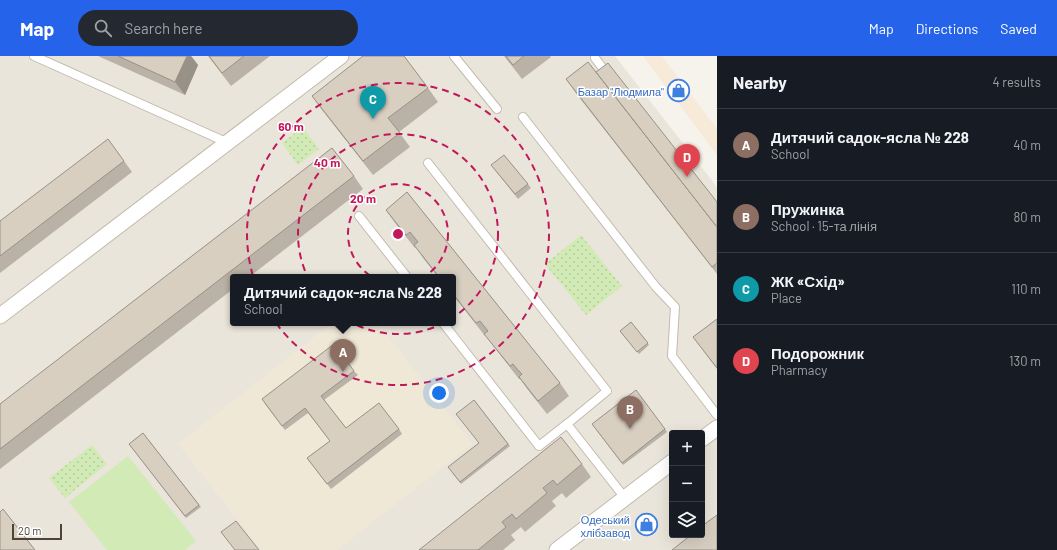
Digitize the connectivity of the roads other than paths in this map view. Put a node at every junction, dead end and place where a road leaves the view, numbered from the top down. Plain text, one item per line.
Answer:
1 (34, 56) edge
2 (340, 56) edge
3 (454, 56) edge
4 (595, 58) dead end
5 (614, 83) edge
6 (497, 109) dead end
7 (523, 117) dead end
8 (226, 142) junction
9 (428, 163) dead end
10 (359, 216) dead end
11 (405, 274) edge
12 (0, 316) edge
13 (445, 326) edge
14 (717, 415) edge
15 (567, 424) junction
16 (717, 428) edge
17 (705, 437) edge
18 (669, 464) edge
19 (625, 498) junction
20 (557, 550) edge

1 - 8 lane
2 - 8 street
3 - 6 lane
4 - 5 lane
7 - 14 lane
8 - 12 street
9 - 15 lane
10 - 11 lane
13 - 15 lane
15 - 19 lane
16 - 17 street
18 - 19 street
19 - 20 street

